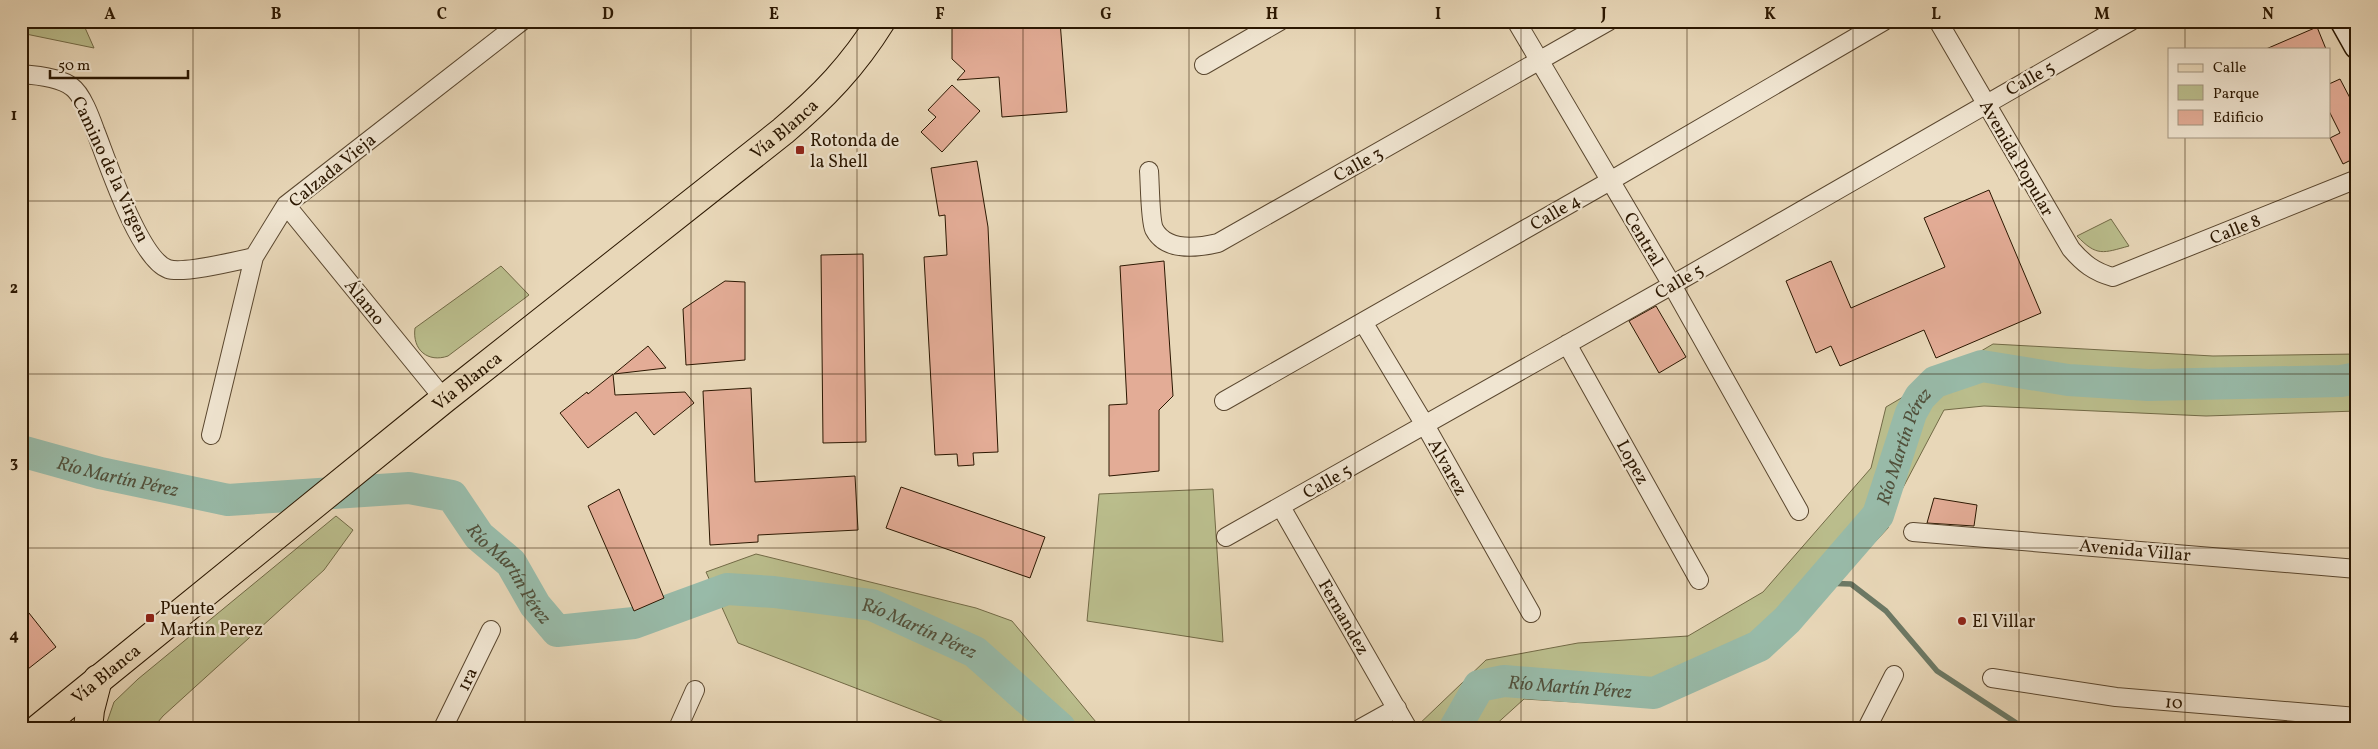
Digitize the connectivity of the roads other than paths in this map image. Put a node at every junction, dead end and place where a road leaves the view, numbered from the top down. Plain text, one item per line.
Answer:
1 (522, 21) edge
2 (881, 21) edge
3 (1280, 21) edge
4 (1516, 21) edge
5 (1609, 21) edge
6 (1884, 21) edge
7 (1938, 21) edge
8 (2131, 21) edge
9 (2343, 21) edge
10 (2357, 46) edge
11 (1540, 62) junction
12 (1204, 65) dead end
13 (21, 74) edge
14 (1985, 103) junction
15 (1149, 171) dead end
16 (2357, 179) edge
17 (1610, 181) junction
18 (286, 205) junction
19 (254, 257) junction
20 (2113, 277) joint
21 (1672, 285) junction
22 (1363, 322) junction
23 (1567, 344) junction
24 (444, 399) junction
25 (1224, 401) dead end
26 (1425, 426) junction
27 (211, 435) dead end
28 (1281, 507) junction
29 (1799, 511) dead end
30 (1913, 532) dead end
31 (1226, 537) dead end
32 (2357, 569) edge
33 (1699, 580) dead end
34 (1531, 613) dead end
35 (491, 630) dead end
36 (1894, 675) dead end
37 (1992, 678) dead end
38 (98, 679) junction
39 (695, 690) dead end
40 (1397, 708) junction
41 (2357, 717) edge
42 (1407, 727) edge
43 (39, 728) edge
44 (88, 728) edge
45 (442, 728) edge
46 (678, 728) edge
47 (1361, 728) edge
48 (1866, 728) edge

1 - 18 street, Calzada Vieja
2 - 24 main road, Vía Blanca
3 - 12 street
4 - 11 street, Central
5 - 11 street, Calle 3
6 - 17 street, Calle 4
7 - 14 street, Avenida Popular
8 - 14 street, Calle 5
9 - 10 main road
11 - 15 street, Calle 3
11 - 17 street, Central
13 - 19 street, Camino de la Virgen
14 - 20 street, Avenida Popular
14 - 21 street, Calle 5
16 - 20 street, Calle 8
17 - 21 street, Central
17 - 22 street, Calle 4
18 - 19 street, Calzada Vieja
18 - 24 street, Álamo
19 - 27 street, Calzada Vieja
21 - 23 street, Calle 5
21 - 29 street, Central
22 - 25 street, Calle 4
22 - 26 street, Alvarez
23 - 26 street, Calle 5
23 - 33 street, Lopez
24 - 38 main road, Vía Blanca
26 - 28 street, Calle 5
26 - 34 street, Alvarez
28 - 31 street, Calle 5
28 - 40 street, Fernandez
30 - 32 street, Avenida Villar
35 - 45 street, 1ra
36 - 48 street
37 - 41 street, 10
38 - 43 main road, Vía Blanca
38 - 44 main road
39 - 46 street
40 - 42 street, Fernandez
40 - 47 street

